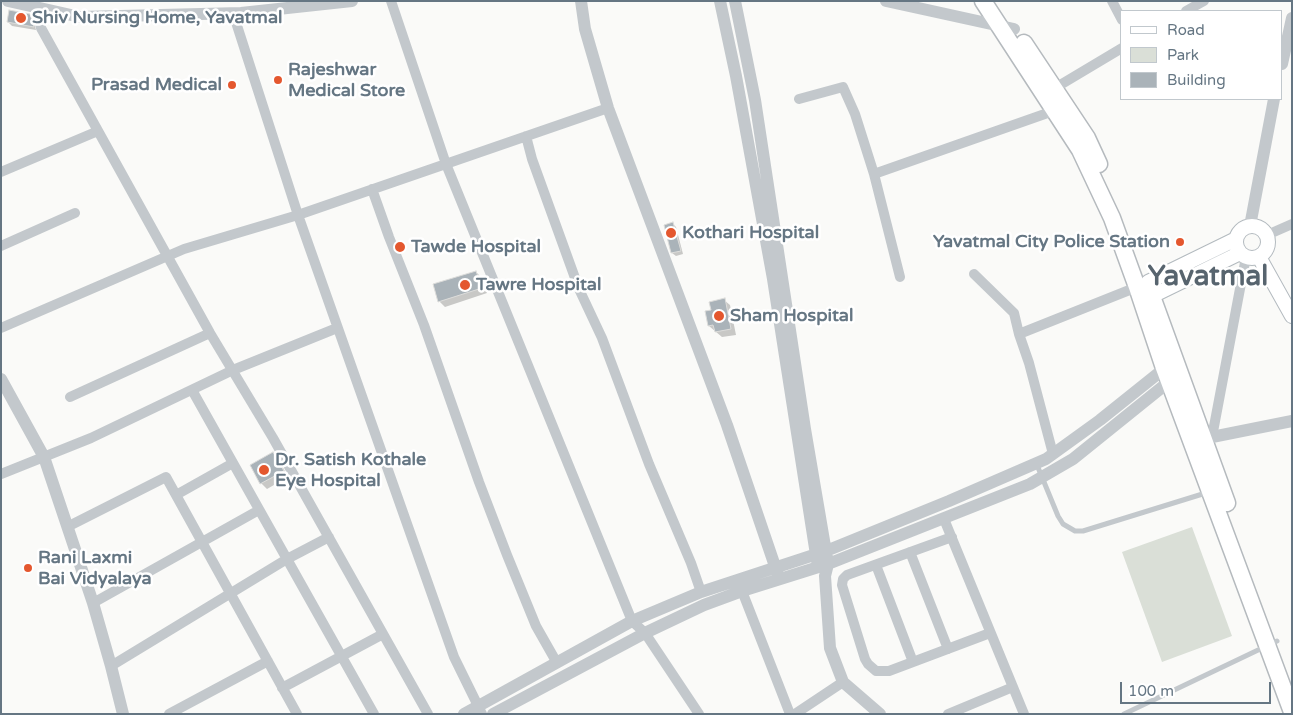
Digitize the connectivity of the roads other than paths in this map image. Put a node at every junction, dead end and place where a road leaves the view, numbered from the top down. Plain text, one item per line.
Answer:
1 (8, 1) edge
2 (352, 1) edge
3 (392, 1) edge
4 (581, 1) edge
5 (720, 1) edge
6 (736, 1) edge
7 (886, 1) edge
8 (984, 1) edge
9 (997, 1) edge
10 (1112, 1) edge
11 (1204, 1) edge
12 (295, 4) edge
13 (1190, 6) edge
14 (35, 7) junction
15 (233, 13) junction
16 (1120, 16) edge
17 (1291, 25) edge
18 (1007, 28) junction
19 (1120, 49) edge
20 (1283, 60) edge
21 (1055, 88) junction
22 (799, 99) dead end
23 (1274, 100) edge
24 (608, 108) junction
25 (1061, 108) junction
26 (98, 131) junction
27 (526, 136) junction
28 (446, 164) junction
29 (1, 172) edge
30 (874, 174) junction
31 (372, 189) junction
32 (75, 213) dead end
33 (298, 215) junction
34 (1292, 224) edge
35 (1250, 226) junction
36 (1267, 236) junction
37 (1236, 239) junction
38 (1, 246) edge
39 (168, 256) junction
40 (1248, 256) junction
41 (776, 268) junction
42 (974, 274) dead end
43 (900, 277) dead end
44 (1146, 288) junction
45 (1292, 316) edge
46 (1, 328) edge
47 (338, 328) junction
48 (210, 333) junction
49 (1019, 334) junction
50 (233, 370) junction
51 (1172, 371) junction
52 (1, 379) edge
53 (192, 390) junction
54 (70, 397) dead end
55 (1292, 421) edge
56 (1209, 438) junction
57 (1053, 454) junction
58 (44, 457) junction
59 (233, 463) junction
60 (1036, 463) junction
61 (1, 474) edge
62 (1043, 477) junction
63 (1216, 490) junction
64 (176, 495) junction
65 (260, 510) junction
66 (944, 518) junction
67 (67, 527) junction
68 (329, 537) junction
69 (952, 537) junction
70 (202, 542) junction
71 (910, 552) junction
72 (287, 559) junction
73 (822, 563) junction
74 (876, 565) junction
75 (778, 574) junction
76 (742, 591) junction
77 (701, 592) junction
78 (231, 594) junction
79 (93, 603) junction
80 (632, 621) junction
81 (645, 633) junction
82 (990, 633) junction
83 (383, 634) junction
84 (1272, 643) junction
85 (948, 649) junction
86 (341, 655) junction
87 (268, 661) junction
88 (913, 662) junction
89 (557, 663) junction
90 (112, 666) junction
91 (843, 682) junction
92 (1292, 682) edge
93 (1012, 687) junction
94 (282, 688) junction
95 (480, 710) edge
96 (874, 711) edge
97 (1292, 712) edge
98 (123, 714) edge
99 (169, 714) edge
100 (297, 714) edge
101 (374, 714) edge
102 (428, 714) edge
103 (464, 714) edge
104 (493, 714) edge
105 (699, 714) edge
106 (790, 714) edge
107 (795, 714) edge
108 (948, 714) edge
109 (1024, 714) edge
110 (1124, 714) edge

1 - 14 street
2 - 12 street
3 - 28 street
4 - 24 street
5 - 41 street
6 - 41 street
7 - 18 street
8 - 18 main road
9 - 18 main road
10 - 16 street
11 - 13 street
12 - 15 street
14 - 15 street
14 - 26 street
15 - 33 street
17 - 20 street
18 - 21 main road
18 - 25 main road
19 - 21 street
21 - 25 main road
22 - 30 street
23 - 35 street
24 - 27 street
24 - 75 street
25 - 30 street
25 - 44 main road
26 - 29 street
26 - 39 street
27 - 28 street
27 - 77 street
28 - 31 street
28 - 80 street
30 - 43 street
31 - 33 street
31 - 89 street
32 - 38 street
33 - 39 street
33 - 47 street
34 - 36 street
35 - 36 main road
35 - 37 main road
36 - 40 main road
37 - 40 main road
37 - 44 main road
39 - 46 street
39 - 48 street
40 - 44 main road
40 - 45 main road
40 - 56 street
41 - 73 street
42 - 49 street
44 - 49 street
44 - 51 main road
47 - 50 street
47 - 95 street
48 - 50 street
48 - 54 street
49 - 57 street
50 - 53 street
50 - 68 street
51 - 56 main road
51 - 57 street
51 - 62 street
51 - 63 main road
52 - 58 street
53 - 58 street
53 - 59 street
55 - 56 street
56 - 63 main road
57 - 60 street
58 - 61 street
58 - 67 street
59 - 64 street
59 - 65 street
60 - 62 lane
60 - 73 street
62 - 63 lane
62 - 66 street
63 - 84 main road
64 - 67 street
64 - 70 street
65 - 70 street
65 - 72 street
66 - 69 street
66 - 73 street
67 - 79 street
68 - 72 street
68 - 83 street
69 - 71 street
69 - 82 street
70 - 78 street
70 - 79 street
71 - 74 street
71 - 85 street
72 - 78 street
72 - 86 street
73 - 75 street
73 - 91 street
74 - 88 street
74 - 88 street
75 - 76 street
75 - 77 street
76 - 81 street
76 - 106 street
77 - 80 street
78 - 87 street
78 - 90 street
79 - 90 street
80 - 81 street
80 - 89 street
81 - 104 street
81 - 105 street
82 - 85 street
82 - 93 street
83 - 86 street
83 - 102 street
84 - 92 main road
84 - 97 main road
84 - 110 lane
85 - 88 street
86 - 94 street
86 - 101 street
87 - 94 street
87 - 99 street
89 - 95 street
90 - 98 street
91 - 96 street
91 - 107 street
93 - 108 street
93 - 109 street
94 - 100 street
95 - 103 street

